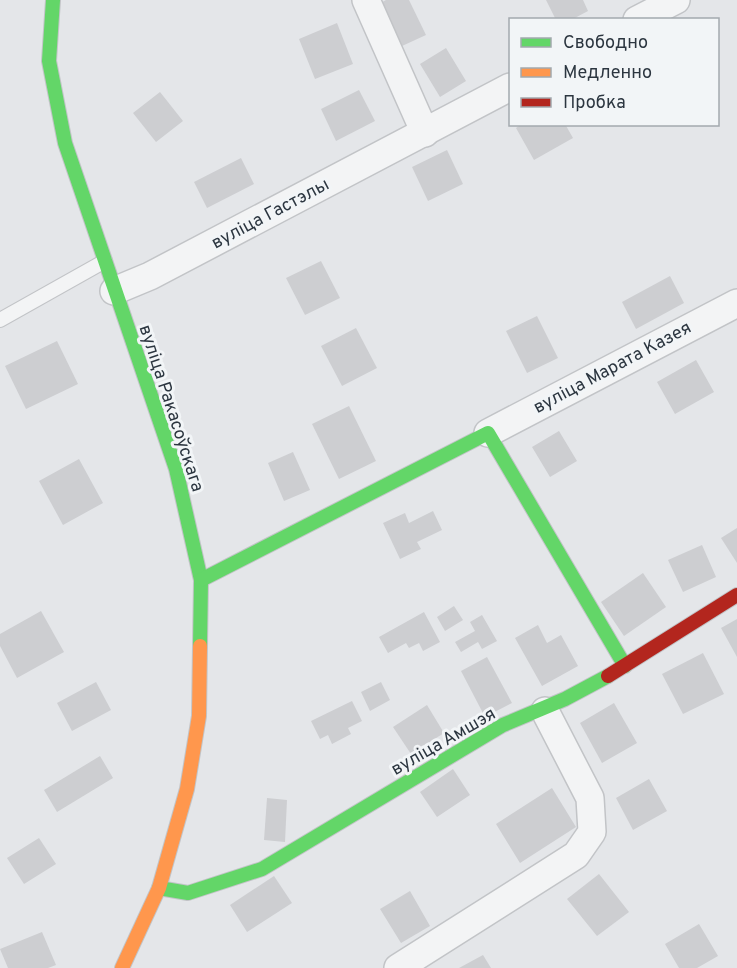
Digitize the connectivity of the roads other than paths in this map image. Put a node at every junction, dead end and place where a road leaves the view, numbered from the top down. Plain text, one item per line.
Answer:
1 (53, 0) edge
2 (366, 0) edge
3 (676, 0) edge
4 (638, 12) edge
5 (509, 88) edge
6 (425, 133) junction
7 (105, 261) junction
8 (114, 291) junction
9 (737, 303) edge
10 (0, 320) edge
11 (488, 433) junction
12 (201, 580) junction
13 (737, 595) edge
14 (625, 666) junction
15 (545, 711) junction
16 (159, 888) junction
17 (122, 968) edge
18 (398, 968) edge

1 - 7 street, вуліца Ракасоўскага
2 - 6 street
3 - 4 street
5 - 6 street, вуліца Гастэлы
6 - 8 street, вуліца Гастэлы
7 - 8 street, вуліца Ракасоўскага
7 - 10 lane
8 - 12 street, вуліца Ракасоўскага
9 - 11 street, вуліца Марата Казея
11 - 12 street
11 - 14 street
12 - 16 street, вуліца Ракасоўскага
13 - 14 street, вуліца Амшэя
14 - 15 street, вуліца Амшэя
15 - 16 street, вуліца Амшэя
15 - 18 street
16 - 17 street, вуліца Ракасоўскага

